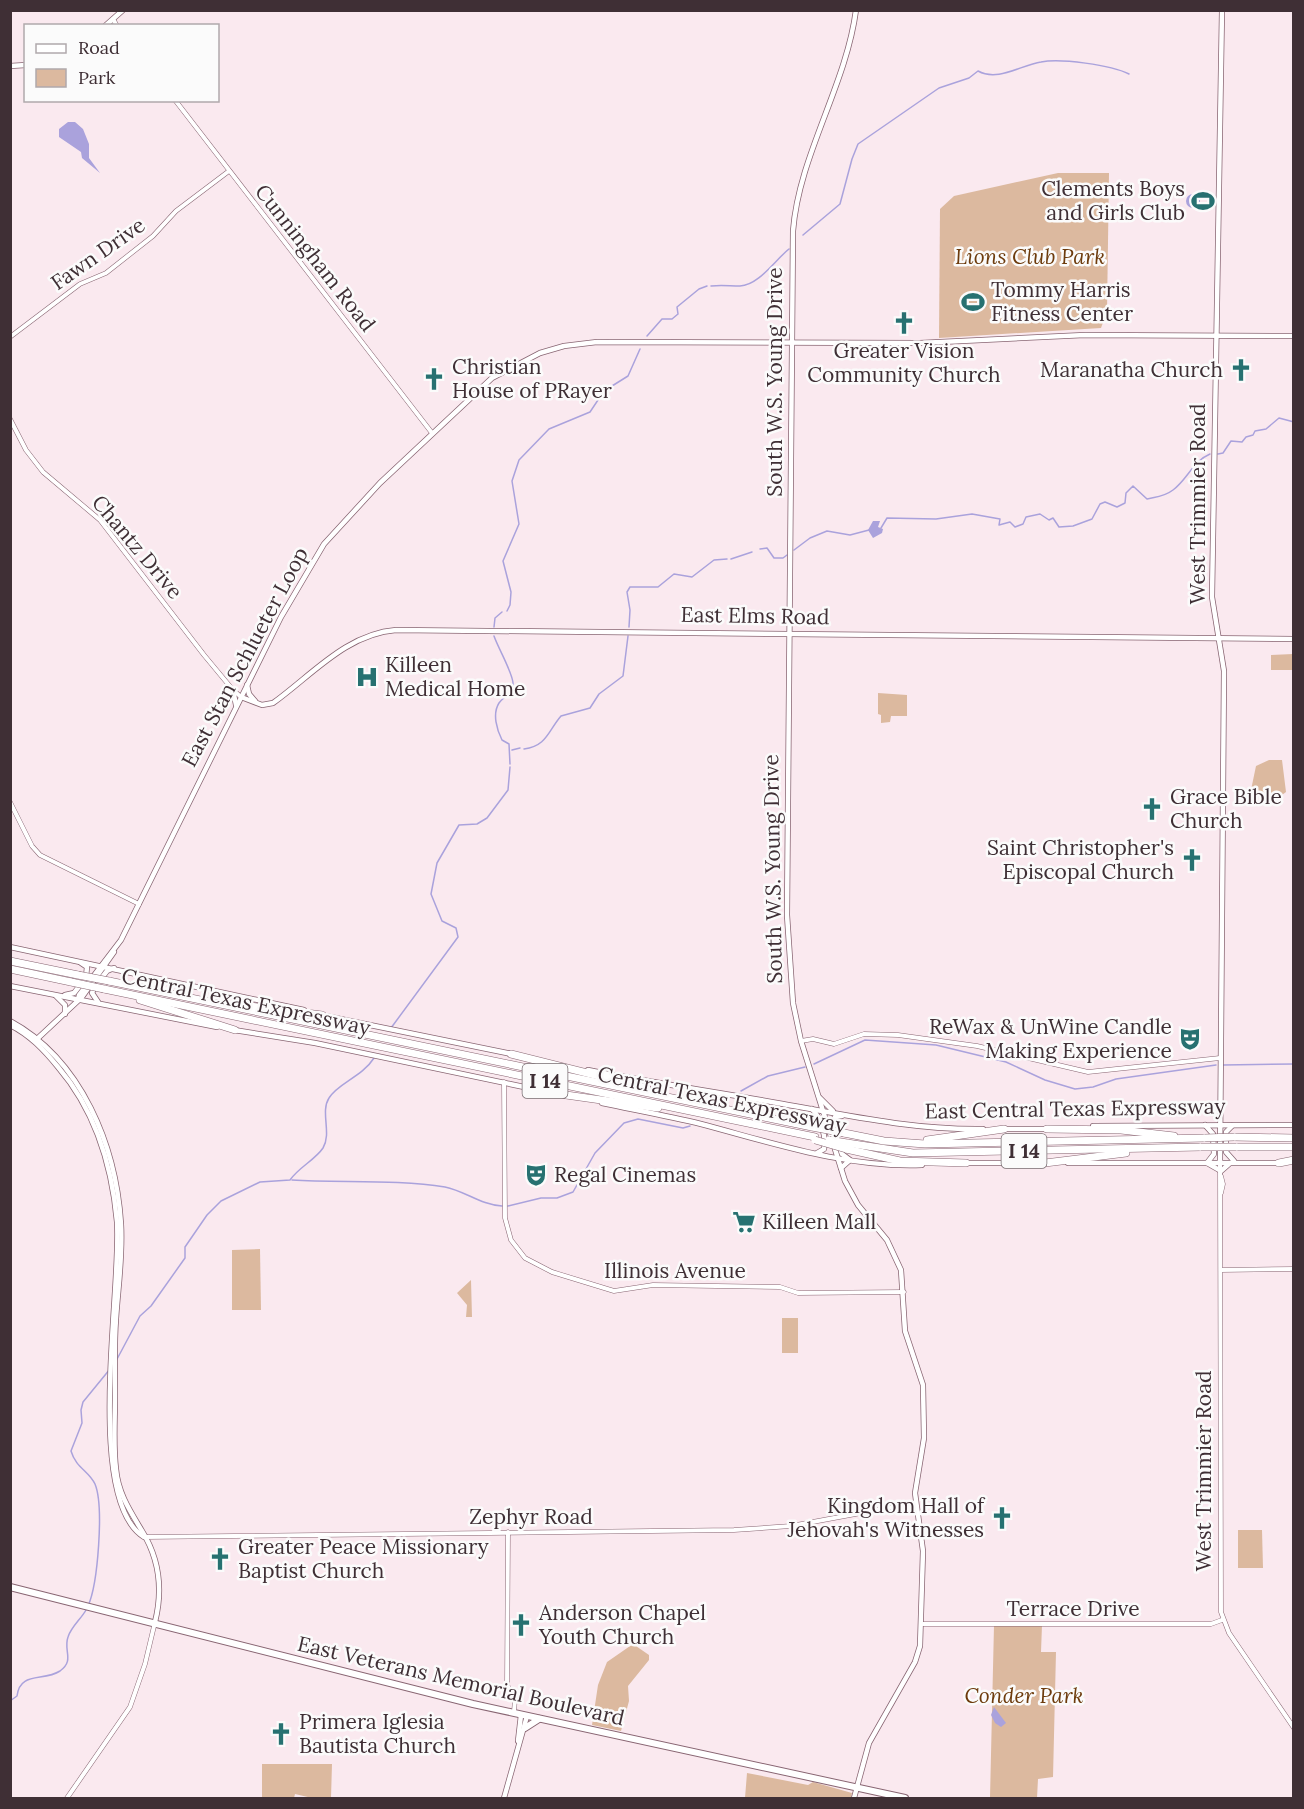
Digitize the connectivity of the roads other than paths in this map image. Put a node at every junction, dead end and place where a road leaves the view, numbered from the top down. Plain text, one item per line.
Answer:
1 (856, 10) edge
2 (1222, 10) edge
3 (121, 12) edge
4 (113, 19) junction
5 (107, 24) edge
6 (117, 24) edge
7 (177, 102) edge
8 (229, 171) junction
9 (1216, 335) junction
10 (1293, 336) edge
11 (10, 338) edge
12 (793, 342) junction
13 (10, 419) edge
14 (432, 434) junction
15 (789, 633) junction
16 (1220, 638) junction
17 (1293, 639) edge
18 (248, 685) junction
19 (232, 690) junction
20 (242, 697) junction
21 (257, 703) junction
22 (235, 709) junction
23 (10, 802) edge
24 (139, 904) junction
25 (10, 947) edge
26 (10, 955) edge
27 (109, 957) junction
28 (10, 961) edge
29 (77, 961) junction
30 (89, 963) junction
31 (39, 966) junction
32 (103, 966) junction
33 (10, 969) edge
34 (116, 969) junction
35 (10, 986) edge
36 (115, 991) junction
37 (54, 994) junction
38 (62, 996) junction
39 (78, 1000) junction
40 (219, 1004) junction
41 (102, 1005) junction
42 (65, 1015) junction
43 (322, 1015) junction
44 (10, 1023) edge
45 (235, 1030) junction
46 (36, 1040) junction
47 (801, 1041) junction
48 (511, 1054) junction
49 (1220, 1058) junction
50 (504, 1082) junction
51 (566, 1095) junction
52 (818, 1095) junction
53 (689, 1101) junction
54 (810, 1109) junction
55 (822, 1111) junction
56 (1220, 1112) junction
57 (702, 1113) junction
58 (838, 1114) junction
59 (851, 1116) junction
60 (1206, 1124) junction
61 (1220, 1124) junction
62 (1238, 1124) junction
63 (1293, 1125) edge
64 (1004, 1129) junction
65 (1047, 1129) junction
66 (1195, 1138) junction
67 (1293, 1138) edge
68 (884, 1141) junction
69 (846, 1146) junction
70 (1293, 1147) edge
71 (1156, 1148) junction
72 (814, 1153) junction
73 (836, 1158) junction
74 (850, 1160) junction
75 (1293, 1161) edge
76 (1207, 1162) junction
77 (1220, 1162) junction
78 (1235, 1162) junction
79 (966, 1163) junction
80 (1045, 1163) junction
81 (1279, 1163) joint
82 (840, 1169) junction
83 (1221, 1174) junction
84 (1221, 1193) junction
85 (1293, 1269) edge
86 (1221, 1270) junction
87 (904, 1292) junction
88 (113, 1348) junction
89 (915, 1503) junction
90 (508, 1532) junction
91 (144, 1537) junction
92 (10, 1587) edge
93 (1222, 1620) junction
94 (155, 1622) junction
95 (922, 1624) junction
96 (521, 1715) junction
97 (539, 1719) junction
98 (525, 1728) junction
99 (1293, 1728) edge
100 (518, 1749) junction
101 (856, 1788) junction
102 (67, 1798) edge
103 (504, 1798) edge
104 (854, 1798) edge
105 (905, 1798) edge

1 - 12 main road, South W.S. Young Drive
2 - 9 main road, West Trimmier Road
3 - 4 main road
4 - 5 main road
4 - 6 street
7 - 8 street, Cunningham Road
8 - 11 street, Fawn Drive
8 - 14 street, Cunningham Road
9 - 10 main road, East Stan Schlueter Loop
9 - 12 main road, East Stan Schlueter Loop
9 - 16 main road, West Trimmier Road
12 - 14 main road, East Stan Schlueter Loop
12 - 15 main road, South W.S. Young Drive
13 - 19 street, Chantz Drive
14 - 18 main road, East Stan Schlueter Loop
15 - 16 main road, East Elms Road
15 - 21 main road, East Elms Road
15 - 47 main road, South W.S. Young Drive
16 - 17 main road, East Elms Road
16 - 49 main road, West Trimmier Road
18 - 19 main road
18 - 20 main road, East Stan Schlueter Loop
18 - 21 main road
19 - 20 street, Chantz Drive
19 - 22 main road
20 - 21 main road
20 - 22 main road, East Stan Schlueter Loop
21 - 22 main road, East Elms Road
22 - 24 main road, East Stan Schlueter Loop
23 - 24 street
24 - 27 main road, East Stan Schlueter Loop
25 - 29 main road, East Central Texas Expressway
26 - 31 highway
27 - 30 main road
27 - 32 main road, East Stan Schlueter Loop
27 - 34 main road
28 - 31 highway, Central Texas Expressway / I 14
29 - 30 main road, East Central Texas Expressway
29 - 38 main road
30 - 32 main road, East Central Texas Expressway
31 - 40 highway, Central Texas Expressway / I 14, bridge
32 - 34 main road, East Central Texas Expressway
32 - 39 main road, East Stan Schlueter Loop
33 - 36 highway, Central Texas Expressway / I 14, bridge
34 - 41 main road
34 - 43 main road, East Central Texas Expressway
35 - 37 main road
36 - 45 highway
36 - 57 highway, Central Texas Expressway / I 14
37 - 38 main road
37 - 42 main road
38 - 39 main road
39 - 41 main road
39 - 42 main road, East Stan Schlueter Loop
40 - 43 highway
40 - 53 highway, Central Texas Expressway / I 14
41 - 45 main road
42 - 46 main road, East Stan Schlueter Loop
43 - 48 main road, East Central Texas Expressway
44 - 46 main road
45 - 50 main road
46 - 88 main road
47 - 49 street
47 - 52 main road, South W.S. Young Drive
48 - 53 highway
48 - 54 main road, East Central Texas Expressway
49 - 56 main road, West Trimmier Road
50 - 51 main road
50 - 87 street, Illinois Avenue
51 - 57 highway
51 - 72 main road
52 - 54 main road
52 - 55 main road, South W.S. Young Drive
52 - 58 main road
53 - 68 highway, Central Texas Expressway / I 14, bridge
54 - 55 main road, East Central Texas Expressway
54 - 72 main road
55 - 58 main road, East Central Texas Expressway
55 - 73 main road, South W.S. Young Drive
56 - 60 main road
56 - 61 main road, West Trimmier Road
56 - 62 main road
57 - 69 highway, Central Texas Expressway / I 14, bridge
58 - 59 main road, East Central Texas Expressway
59 - 64 main road, East Central Texas Expressway
59 - 74 main road
60 - 61 main road, East Central Texas Expressway
60 - 65 main road, East Central Texas Expressway
60 - 76 main road
61 - 62 main road, East Central Texas Expressway
61 - 77 main road, West Trimmier Road
62 - 63 main road, East Central Texas Expressway
62 - 78 main road
64 - 65 main road, East Central Texas Expressway
64 - 68 highway
65 - 66 highway
66 - 67 highway, Central Texas Expressway / I 14, bridge
66 - 68 highway, Central Texas Expressway / I 14
69 - 71 highway, Central Texas Expressway / I 14
69 - 79 highway
70 - 71 highway, Central Texas Expressway / I 14, bridge
71 - 80 highway
72 - 73 main road
73 - 74 main road
73 - 82 main road, South W.S. Young Drive
74 - 79 main road
74 - 82 main road
75 - 81 highway
76 - 77 main road
76 - 80 main road
76 - 83 main road
77 - 78 main road
77 - 83 street, West Trimmier Road
78 - 81 main road
78 - 83 main road
79 - 80 main road
82 - 87 main road, South W.S. Young Drive
83 - 84 street, West Trimmier Road
83 - 84 street, West Trimmier Road
84 - 86 street, West Trimmier Road
85 - 86 street
86 - 93 street, West Trimmier Road
87 - 89 main road, South W.S. Young Drive
88 - 91 main road
88 - 91 main road
89 - 90 street, Zephyr Road
89 - 95 main road, South W.S. Young Drive
90 - 91 street, Zephyr Road
90 - 96 street
91 - 94 main road
92 - 94 main road, East Veterans Memorial Boulevard
93 - 95 street, Terrace Drive
93 - 99 street, West Trimmier Road
94 - 96 main road, East Veterans Memorial Boulevard
94 - 102 street
95 - 101 main road, South W.S. Young Drive
96 - 97 main road, East Veterans Memorial Boulevard
96 - 98 main road
96 - 100 main road
97 - 98 main road
97 - 101 main road, East Veterans Memorial Boulevard
98 - 100 main road
100 - 103 main road
101 - 104 main road, South W.S. Young Drive
101 - 105 main road, East Veterans Memorial Boulevard

